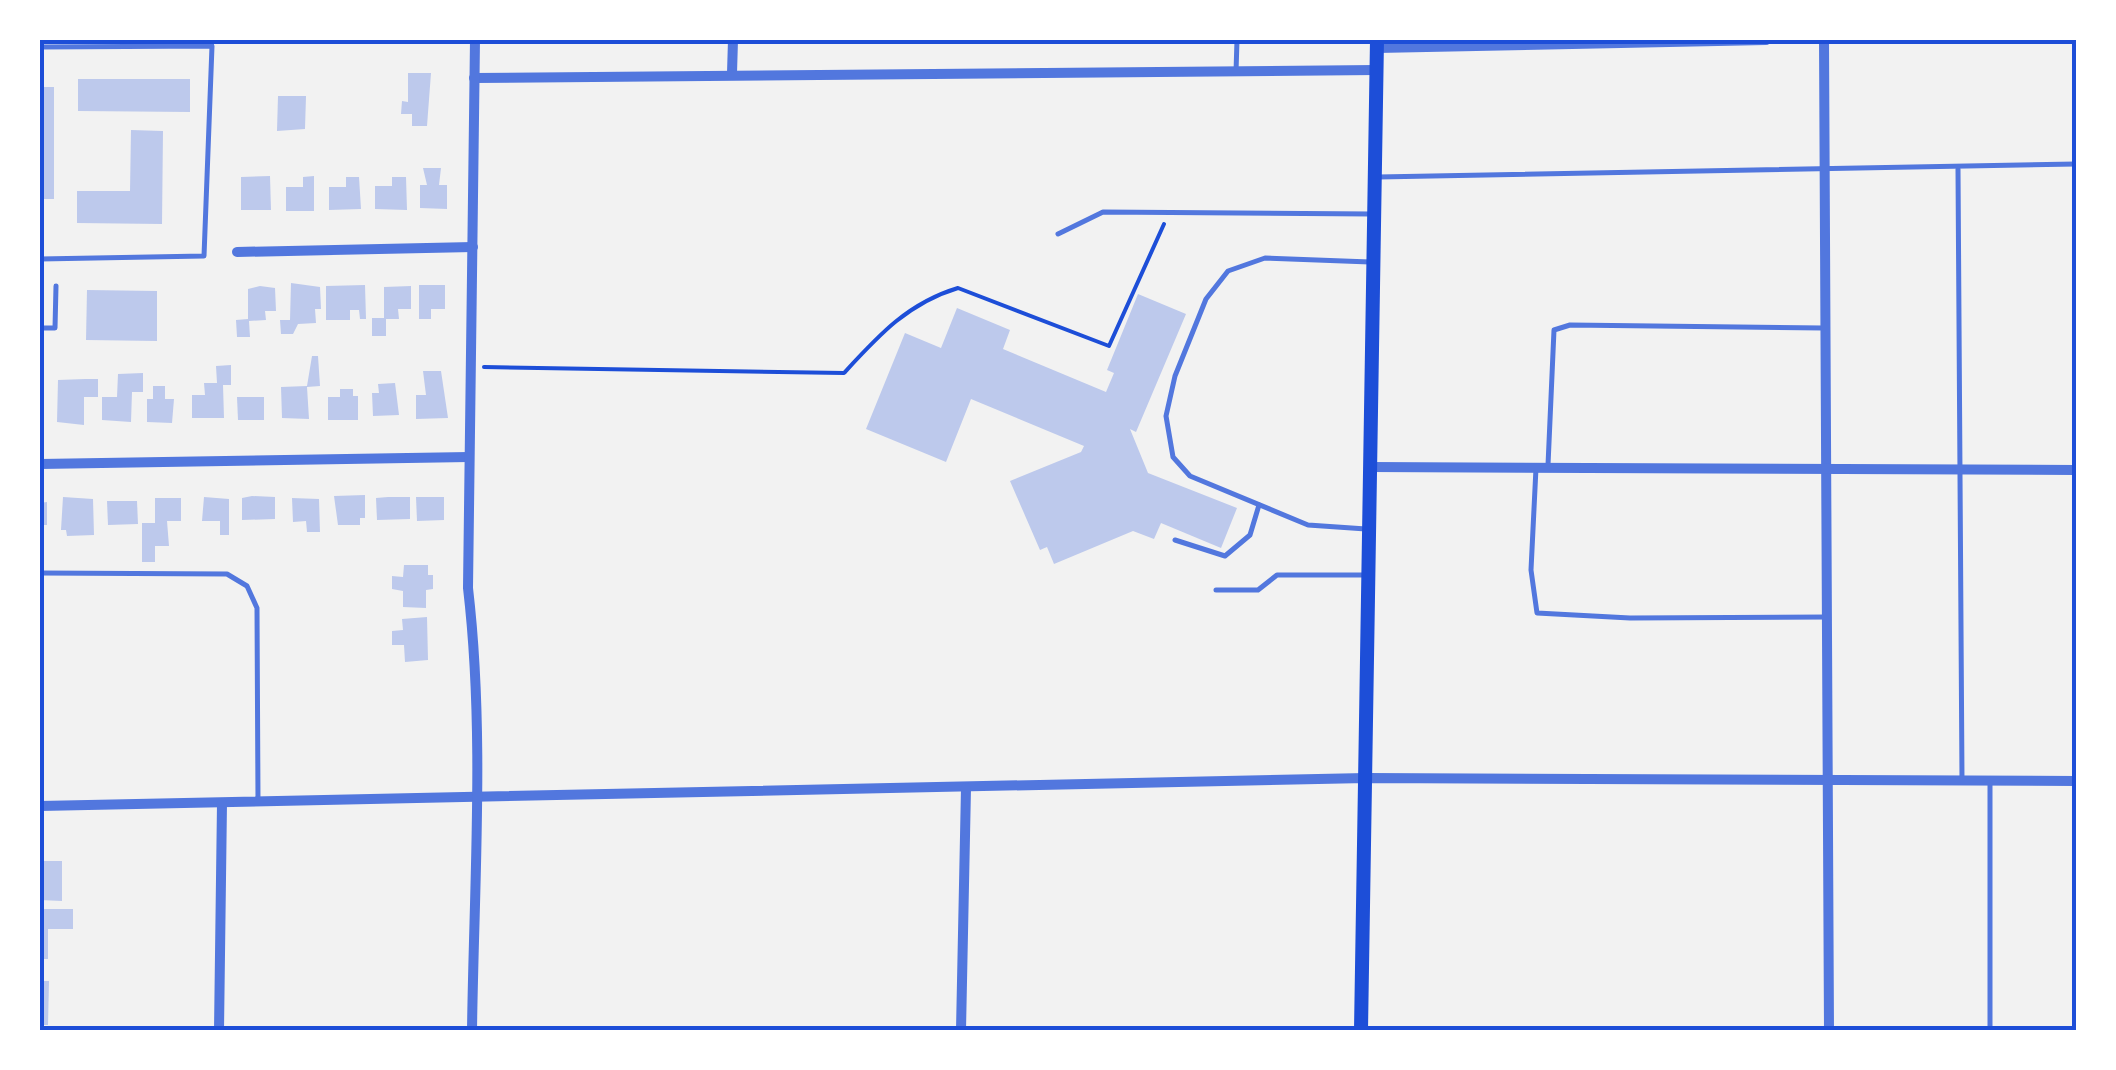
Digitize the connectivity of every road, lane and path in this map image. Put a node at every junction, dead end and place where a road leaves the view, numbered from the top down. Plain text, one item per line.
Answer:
1 (475, 40) edge
2 (733, 40) edge
3 (1237, 40) edge
4 (1766, 40) edge
5 (1824, 40) edge
6 (1377, 44) edge
7 (40, 47) edge
8 (1376, 70) junction
9 (1236, 72) junction
10 (732, 74) junction
11 (474, 78) junction
12 (2076, 164) edge
13 (1823, 168) junction
14 (1958, 168) junction
15 (1375, 176) junction
16 (1168, 212) junction
17 (1374, 214) junction
18 (1058, 234) dead end
19 (472, 247) junction
20 (237, 252) dead end
21 (40, 259) edge
22 (1373, 262) junction
23 (56, 286) dead end
24 (40, 328) edge
25 (1824, 328) junction
26 (470, 366) junction
27 (469, 457) junction
28 (40, 464) edge
29 (1370, 468) junction
30 (1542, 468) junction
31 (1826, 470) junction
32 (2076, 470) edge
33 (1960, 471) junction
34 (1259, 505) junction
35 (1369, 528) junction
36 (1176, 540) dead end
37 (40, 573) edge
38 (1368, 575) junction
39 (1216, 590) dead end
40 (1828, 617) junction
41 (1366, 778) junction
42 (1829, 779) junction
43 (1962, 780) junction
44 (1990, 781) junction
45 (2076, 781) edge
46 (966, 788) junction
47 (476, 798) junction
48 (258, 802) junction
49 (222, 803) junction
50 (40, 806) edge
51 (219, 1030) edge
52 (472, 1030) edge
53 (961, 1030) edge
54 (1361, 1030) edge
55 (1828, 1030) edge
56 (1990, 1030) edge

1 - 11 street
2 - 10 street
3 - 9 lane
4 - 6 street
5 - 13 street
6 - 8 main road
7 - 21 lane
8 - 9 street
8 - 15 main road
9 - 10 street
10 - 11 street
11 - 19 street
12 - 14 lane
13 - 14 lane
13 - 15 lane
13 - 25 street
14 - 33 lane
15 - 17 main road
16 - 17 lane
16 - 18 lane
16 - 26 path
17 - 22 main road
19 - 20 street
19 - 26 street
22 - 29 main road
22 - 34 lane
23 - 24 lane
25 - 30 lane
25 - 31 street
26 - 27 street
27 - 28 street
27 - 47 street
29 - 30 street
29 - 35 main road
30 - 31 street
30 - 40 lane
31 - 33 street
31 - 40 street
32 - 33 street
33 - 43 lane
34 - 35 lane
34 - 36 lane
35 - 38 main road
37 - 48 lane
38 - 39 lane
38 - 41 main road
40 - 42 street
41 - 42 street
41 - 46 street
41 - 54 main road
42 - 43 street
42 - 55 street
43 - 44 street
44 - 45 street
44 - 56 lane
46 - 47 street
46 - 53 street
47 - 48 street
47 - 52 street
48 - 49 street
49 - 50 street
49 - 51 street

